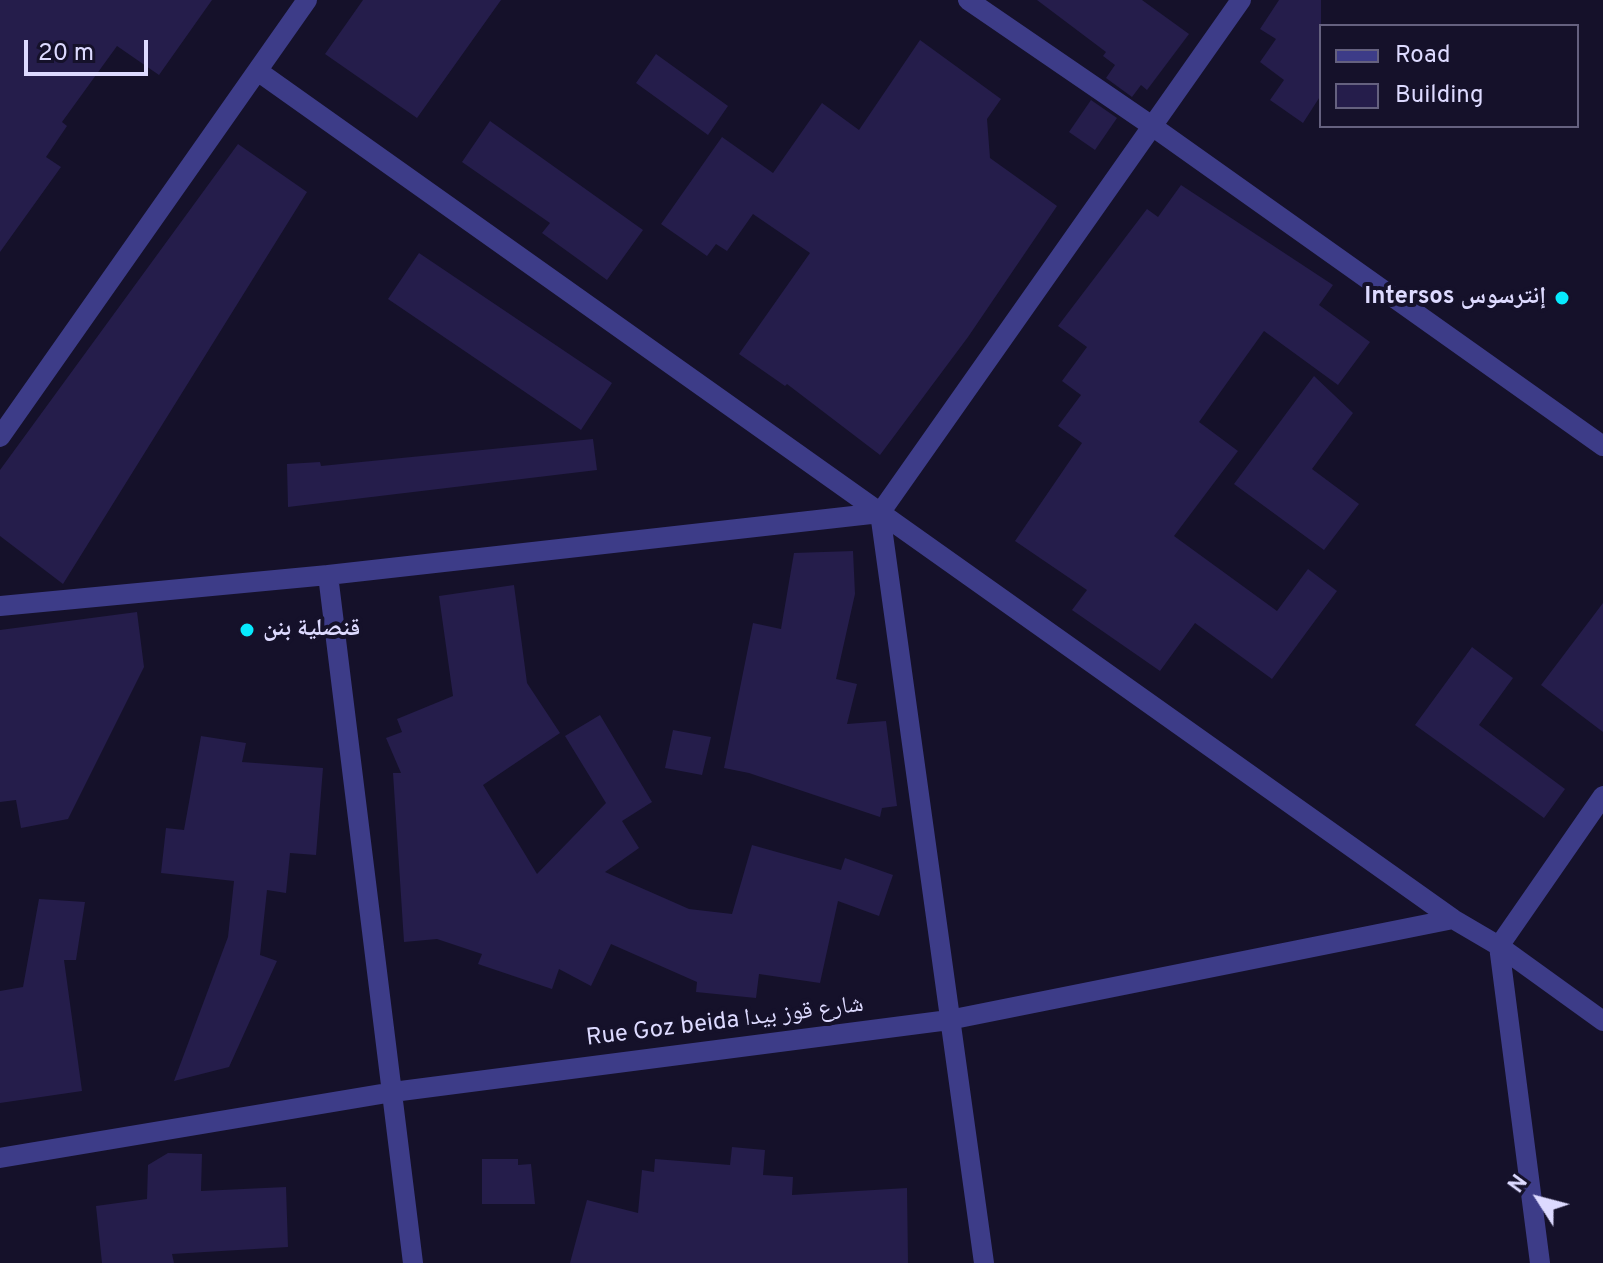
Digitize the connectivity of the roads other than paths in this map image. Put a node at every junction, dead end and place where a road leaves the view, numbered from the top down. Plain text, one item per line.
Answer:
1 (307, 0) edge
2 (968, 0) edge
3 (1241, 0) edge
4 (259, 72) junction
5 (1152, 126) junction
6 (0, 437) edge
7 (1603, 446) edge
8 (880, 513) junction
9 (328, 575) junction
10 (0, 606) edge
11 (1603, 796) edge
12 (1453, 919) junction
13 (1499, 946) junction
14 (949, 1020) junction
15 (1603, 1021) edge
16 (393, 1092) junction
17 (0, 1158) edge
18 (413, 1263) edge
19 (984, 1263) edge
20 (1540, 1263) edge

1 - 4 street
2 - 5 street
3 - 5 street
4 - 6 street
4 - 8 street
5 - 7 street
5 - 8 street
8 - 9 street
8 - 12 street
8 - 14 street
9 - 10 street
9 - 16 street
11 - 13 street
12 - 13 street
12 - 14 street, Rue Goz beida شارع قوز بيدا
13 - 15 street
13 - 20 street
14 - 16 street, Rue Goz beida شارع قوز بيدا
14 - 19 street
16 - 17 street, Rue Goz beida شارع قوز بيدا
16 - 18 street

